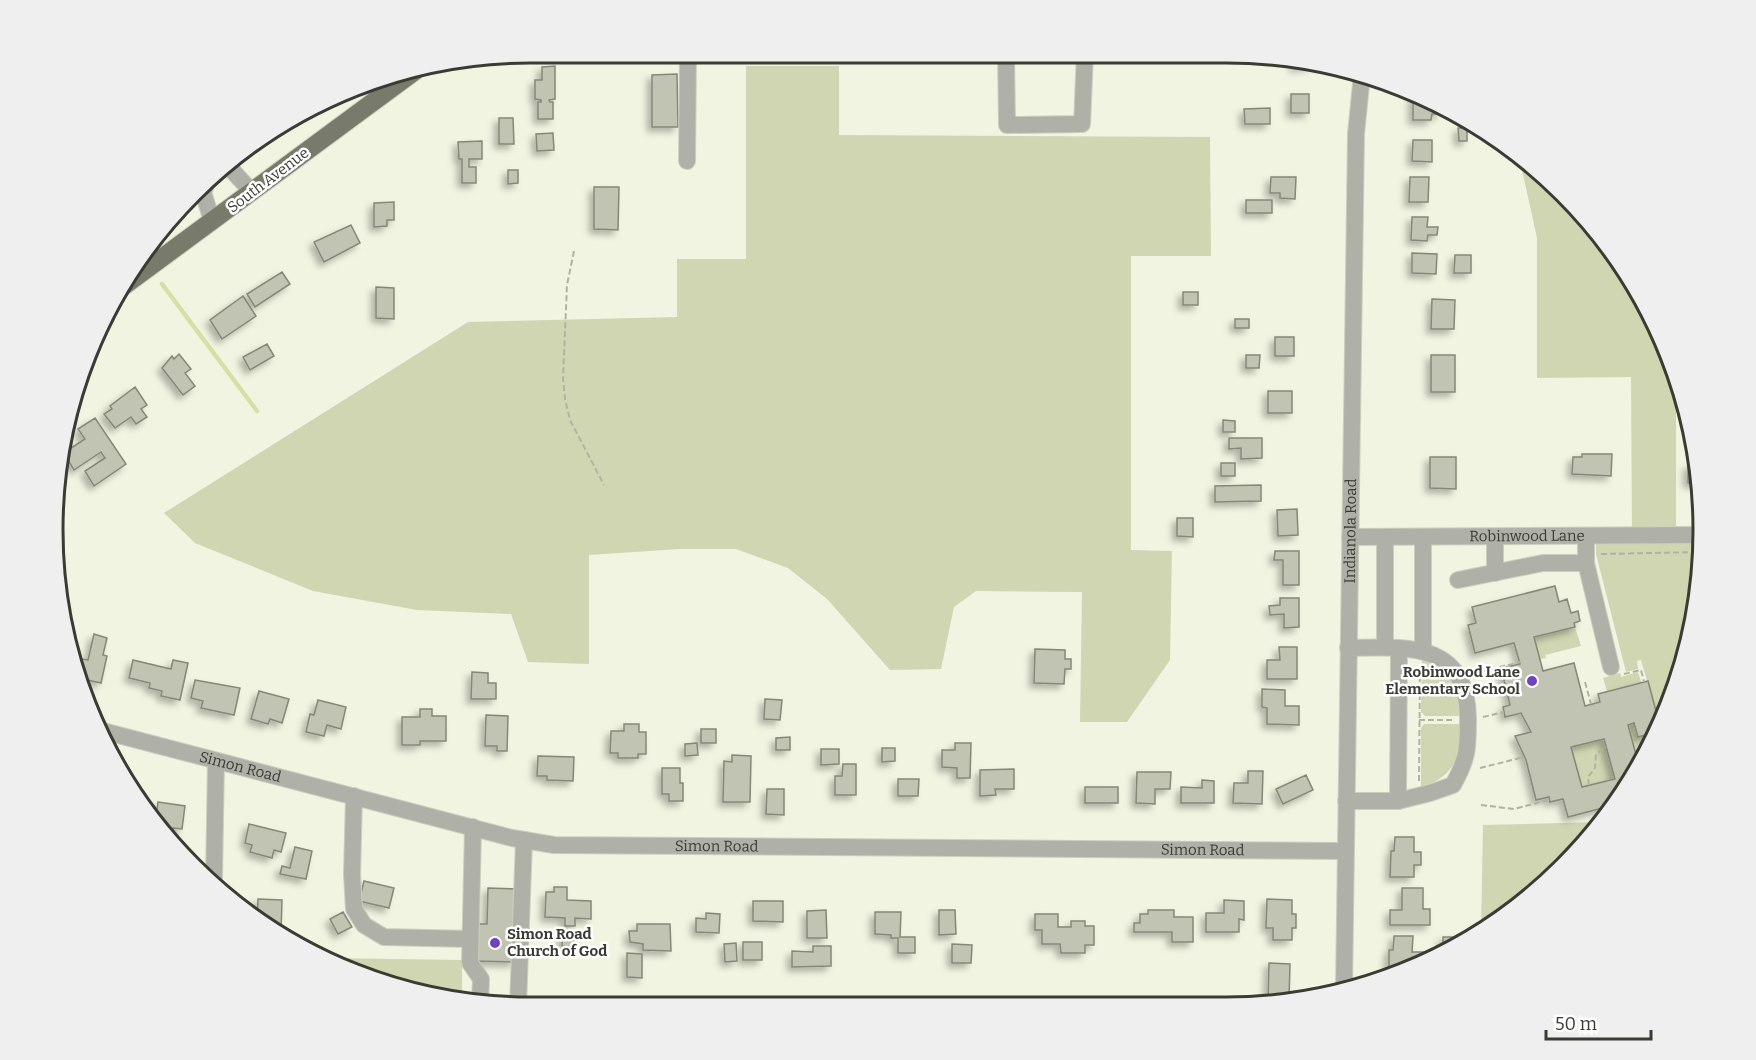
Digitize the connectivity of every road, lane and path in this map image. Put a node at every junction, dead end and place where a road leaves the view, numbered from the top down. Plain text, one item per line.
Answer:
1 (688, 63) edge
2 (1006, 63) edge
3 (1085, 63) edge
4 (402, 81) edge
5 (1361, 83) edge
6 (687, 161) dead end
7 (232, 171) edge
8 (252, 192) junction
9 (204, 196) edge
10 (212, 221) junction
11 (574, 251) dead end
12 (140, 274) edge
13 (604, 485) dead end
14 (1693, 535) edge
15 (1350, 537) junction
16 (1385, 537) junction
17 (1495, 537) junction
18 (1586, 537) junction
19 (1423, 538) junction
20 (1692, 553) edge
21 (1591, 559) junction
22 (1495, 573) junction
23 (1458, 580) dead end
24 (1348, 648) junction
25 (1392, 648) junction
26 (1421, 651) junction
27 (1520, 662) dead end
28 (1616, 671) joint
29 (1470, 674) dead end
30 (1585, 682) dead end
31 (1644, 682) dead end
32 (1591, 704) dead end
33 (1504, 712) dead end
34 (1480, 717) dead end
35 (1419, 720) junction
36 (1451, 720) dead end
37 (109, 733) edge
38 (1606, 747) dead end
39 (1524, 757) dead end
40 (216, 761) junction
41 (1480, 768) dead end
42 (1589, 785) dead end
43 (354, 796) junction
44 (1418, 796) junction
45 (1549, 800) dead end
46 (1346, 801) junction
47 (1398, 801) junction
48 (1480, 805) dead end
49 (473, 827) junction
50 (525, 840) junction
51 (1345, 851) junction
52 (214, 873) edge
53 (470, 939) junction
54 (1344, 982) edge
55 (480, 994) edge
56 (518, 997) edge

1 - 6 street
2 - 3 street
4 - 8 main road, South Avenue
5 - 15 street, Indianola Road
7 - 8 street
8 - 10 main road, South Avenue
9 - 10 street
10 - 12 main road, South Avenue
11 - 13 path
14 - 18 street, Robinwood Lane
15 - 16 street, Robinwood Lane
15 - 24 street, Indianola Road
16 - 19 street, Robinwood Lane
16 - 25 street
17 - 18 street, Robinwood Lane
17 - 19 street, Robinwood Lane
17 - 22 street
18 - 21 street
19 - 26 street
20 - 21 path
21 - 22 street
21 - 28 street
22 - 23 street
24 - 25 street
24 - 46 street, Indianola Road
25 - 26 street
25 - 47 street
26 - 35 path
26 - 44 street
27 - 29 path
28 - 31 path
30 - 32 path
33 - 34 path
35 - 36 path
35 - 44 path
37 - 40 street, Simon Road
38 - 42 path
39 - 41 path
40 - 43 street, Simon Road
40 - 52 street
43 - 49 street, Simon Road
43 - 53 street
44 - 47 street
45 - 48 path
46 - 47 street
46 - 51 street, Indianola Road
49 - 50 street, Simon Road
49 - 53 street
50 - 51 street, Simon Road
50 - 56 street
51 - 54 street, Indianola Road
53 - 55 street

